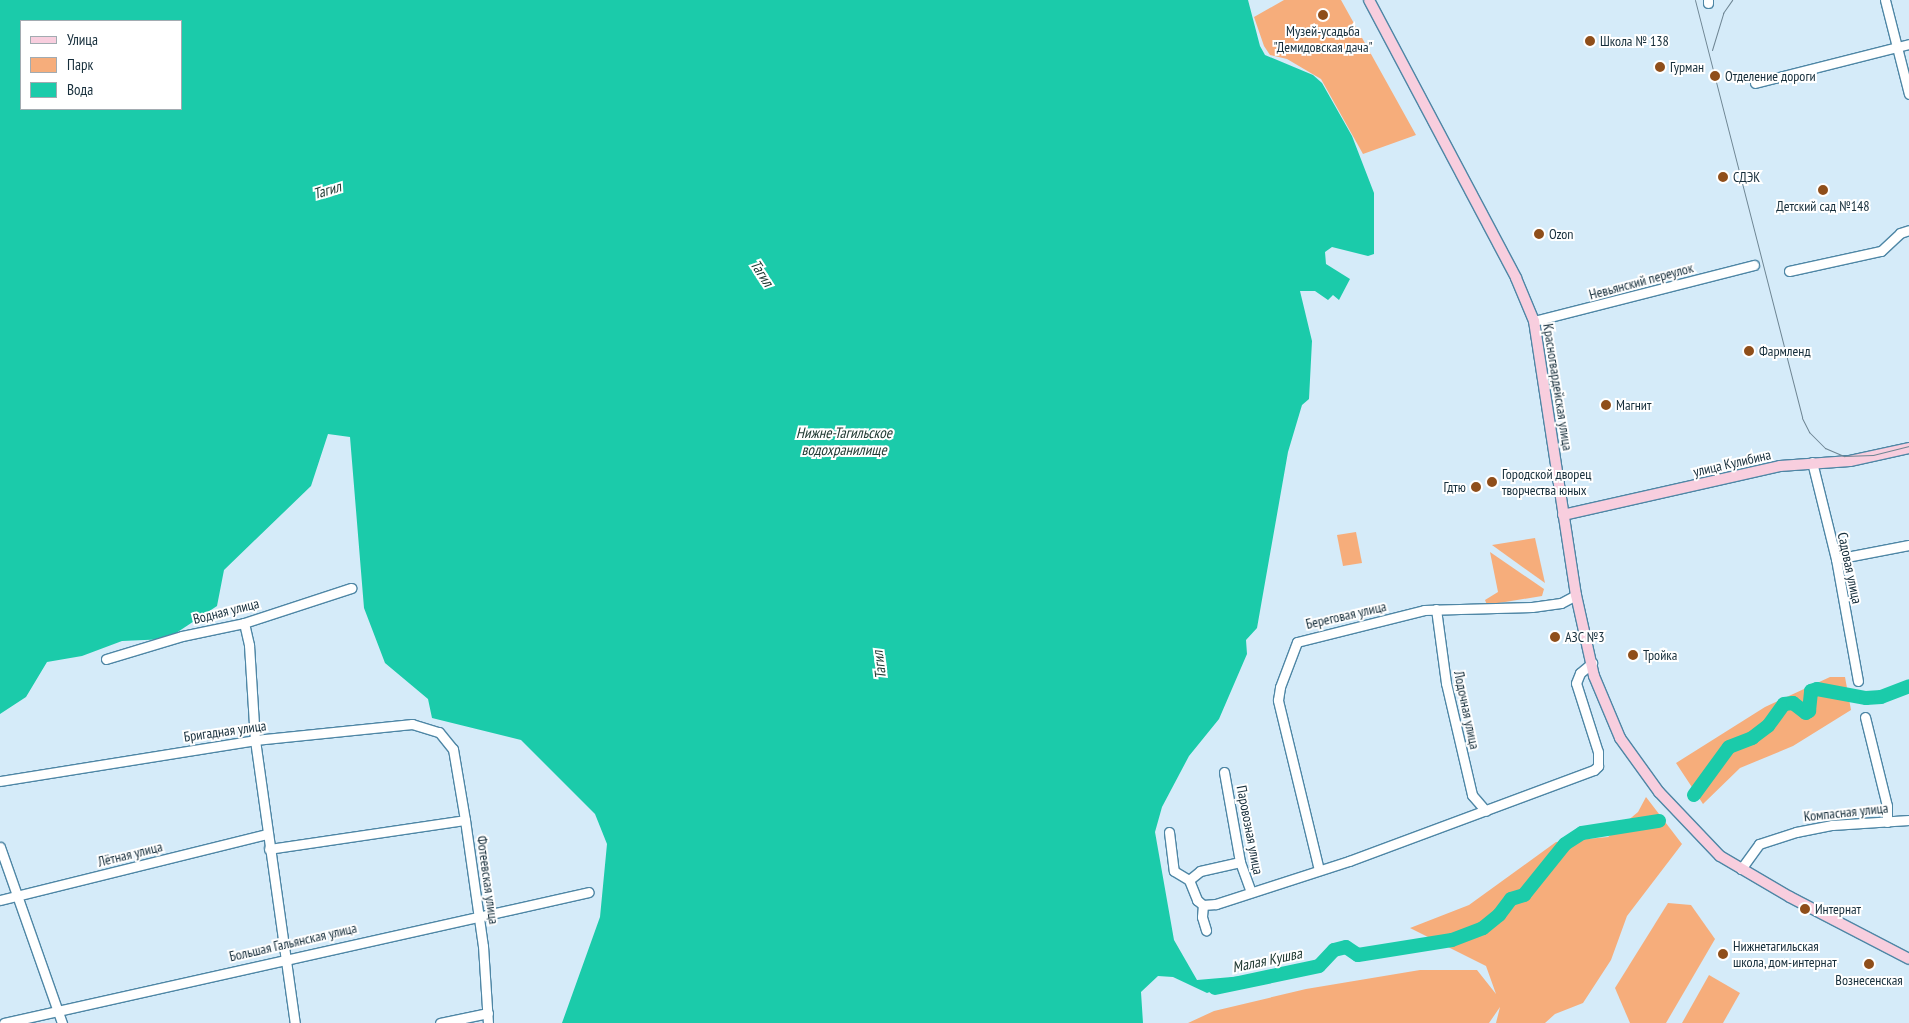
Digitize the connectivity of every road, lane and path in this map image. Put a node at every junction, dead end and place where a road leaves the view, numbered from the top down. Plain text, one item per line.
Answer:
1 (1369, 0) edge
2 (1885, 0) edge
3 (1909, 44) edge
4 (1898, 47) junction
5 (1755, 83) dead end
6 (1909, 94) edge
7 (1909, 230) edge
8 (1754, 265) dead end
9 (1789, 270) dead end
10 (1534, 321) junction
11 (1909, 448) edge
12 (1812, 462) junction
13 (1563, 515) junction
14 (1909, 546) edge
15 (1836, 559) junction
16 (351, 588) dead end
17 (1576, 595) junction
18 (1436, 609) junction
19 (244, 623) junction
20 (106, 659) dead end
21 (1592, 664) junction
22 (1858, 681) dead end
23 (1865, 717) dead end
24 (255, 740) junction
25 (450, 743) joint
26 (1224, 772) dead end
27 (0, 781) edge
28 (1486, 811) junction
29 (465, 820) junction
30 (1909, 820) edge
31 (1887, 822) junction
32 (1169, 832) dead end
33 (267, 834) junction
34 (0, 847) edge
35 (270, 849) junction
36 (1240, 862) junction
37 (1741, 869) junction
38 (1319, 870) junction
39 (1189, 880) junction
40 (589, 892) dead end
41 (1251, 892) junction
42 (16, 896) junction
43 (0, 900) edge
44 (1203, 905) junction
45 (478, 914) junction
46 (1206, 930) dead end
47 (285, 958) junction
48 (1909, 959) edge
49 (59, 1010) junction
50 (488, 1013) junction
51 (4, 1023) edge
52 (62, 1023) edge
53 (295, 1023) edge
54 (440, 1023) edge
55 (488, 1023) edge

1 - 10 main road, Красногвардейская улица
2 - 4 street
3 - 4 street
4 - 5 street
4 - 6 street
7 - 9 street
8 - 10 street, Невьянский переулок
10 - 13 main road, Красногвардейская улица
11 - 12 main road, улица Кулибина
12 - 13 main road, улица Кулибина
12 - 15 street, Садовая улица
13 - 17 main road, Красногвардейская улица
14 - 15 street
15 - 22 street, Садовая улица
16 - 19 street, Водная улица
17 - 18 street, Береговая улица
17 - 21 main road, Красногвардейская улица
18 - 28 street, Лодочная улица
18 - 38 street, Береговая улица
19 - 20 street, Водная улица
19 - 24 street
21 - 28 street
21 - 37 main road, Красногвардейская улица
23 - 31 street
24 - 25 street, Бригадная улица
24 - 27 street, Бригадная улица
24 - 33 street
25 - 29 street, Фотеевская улица
26 - 36 street, Паровозная улица
28 - 38 street
29 - 35 street
29 - 45 street, Фотеевская улица
30 - 31 street, Компасная улица
31 - 37 street, Компасная улица
32 - 39 street
33 - 35 street
33 - 42 street, Лётная улица
34 - 42 street
35 - 47 street
36 - 39 street
36 - 41 street, Паровозная улица
37 - 48 main road, Красногвардейская улица
38 - 41 street
39 - 44 street
40 - 45 street, Большая Гальянская улица
41 - 44 street
42 - 43 street, Лётная улица
42 - 49 street
44 - 46 street
45 - 47 street, Большая Гальянская улица
45 - 50 street, Фотеевская улица
47 - 49 street, Большая Гальянская улица
47 - 53 street
49 - 51 street, Большая Гальянская улица
49 - 52 street
50 - 54 street
50 - 55 street, Фотеевская улица

